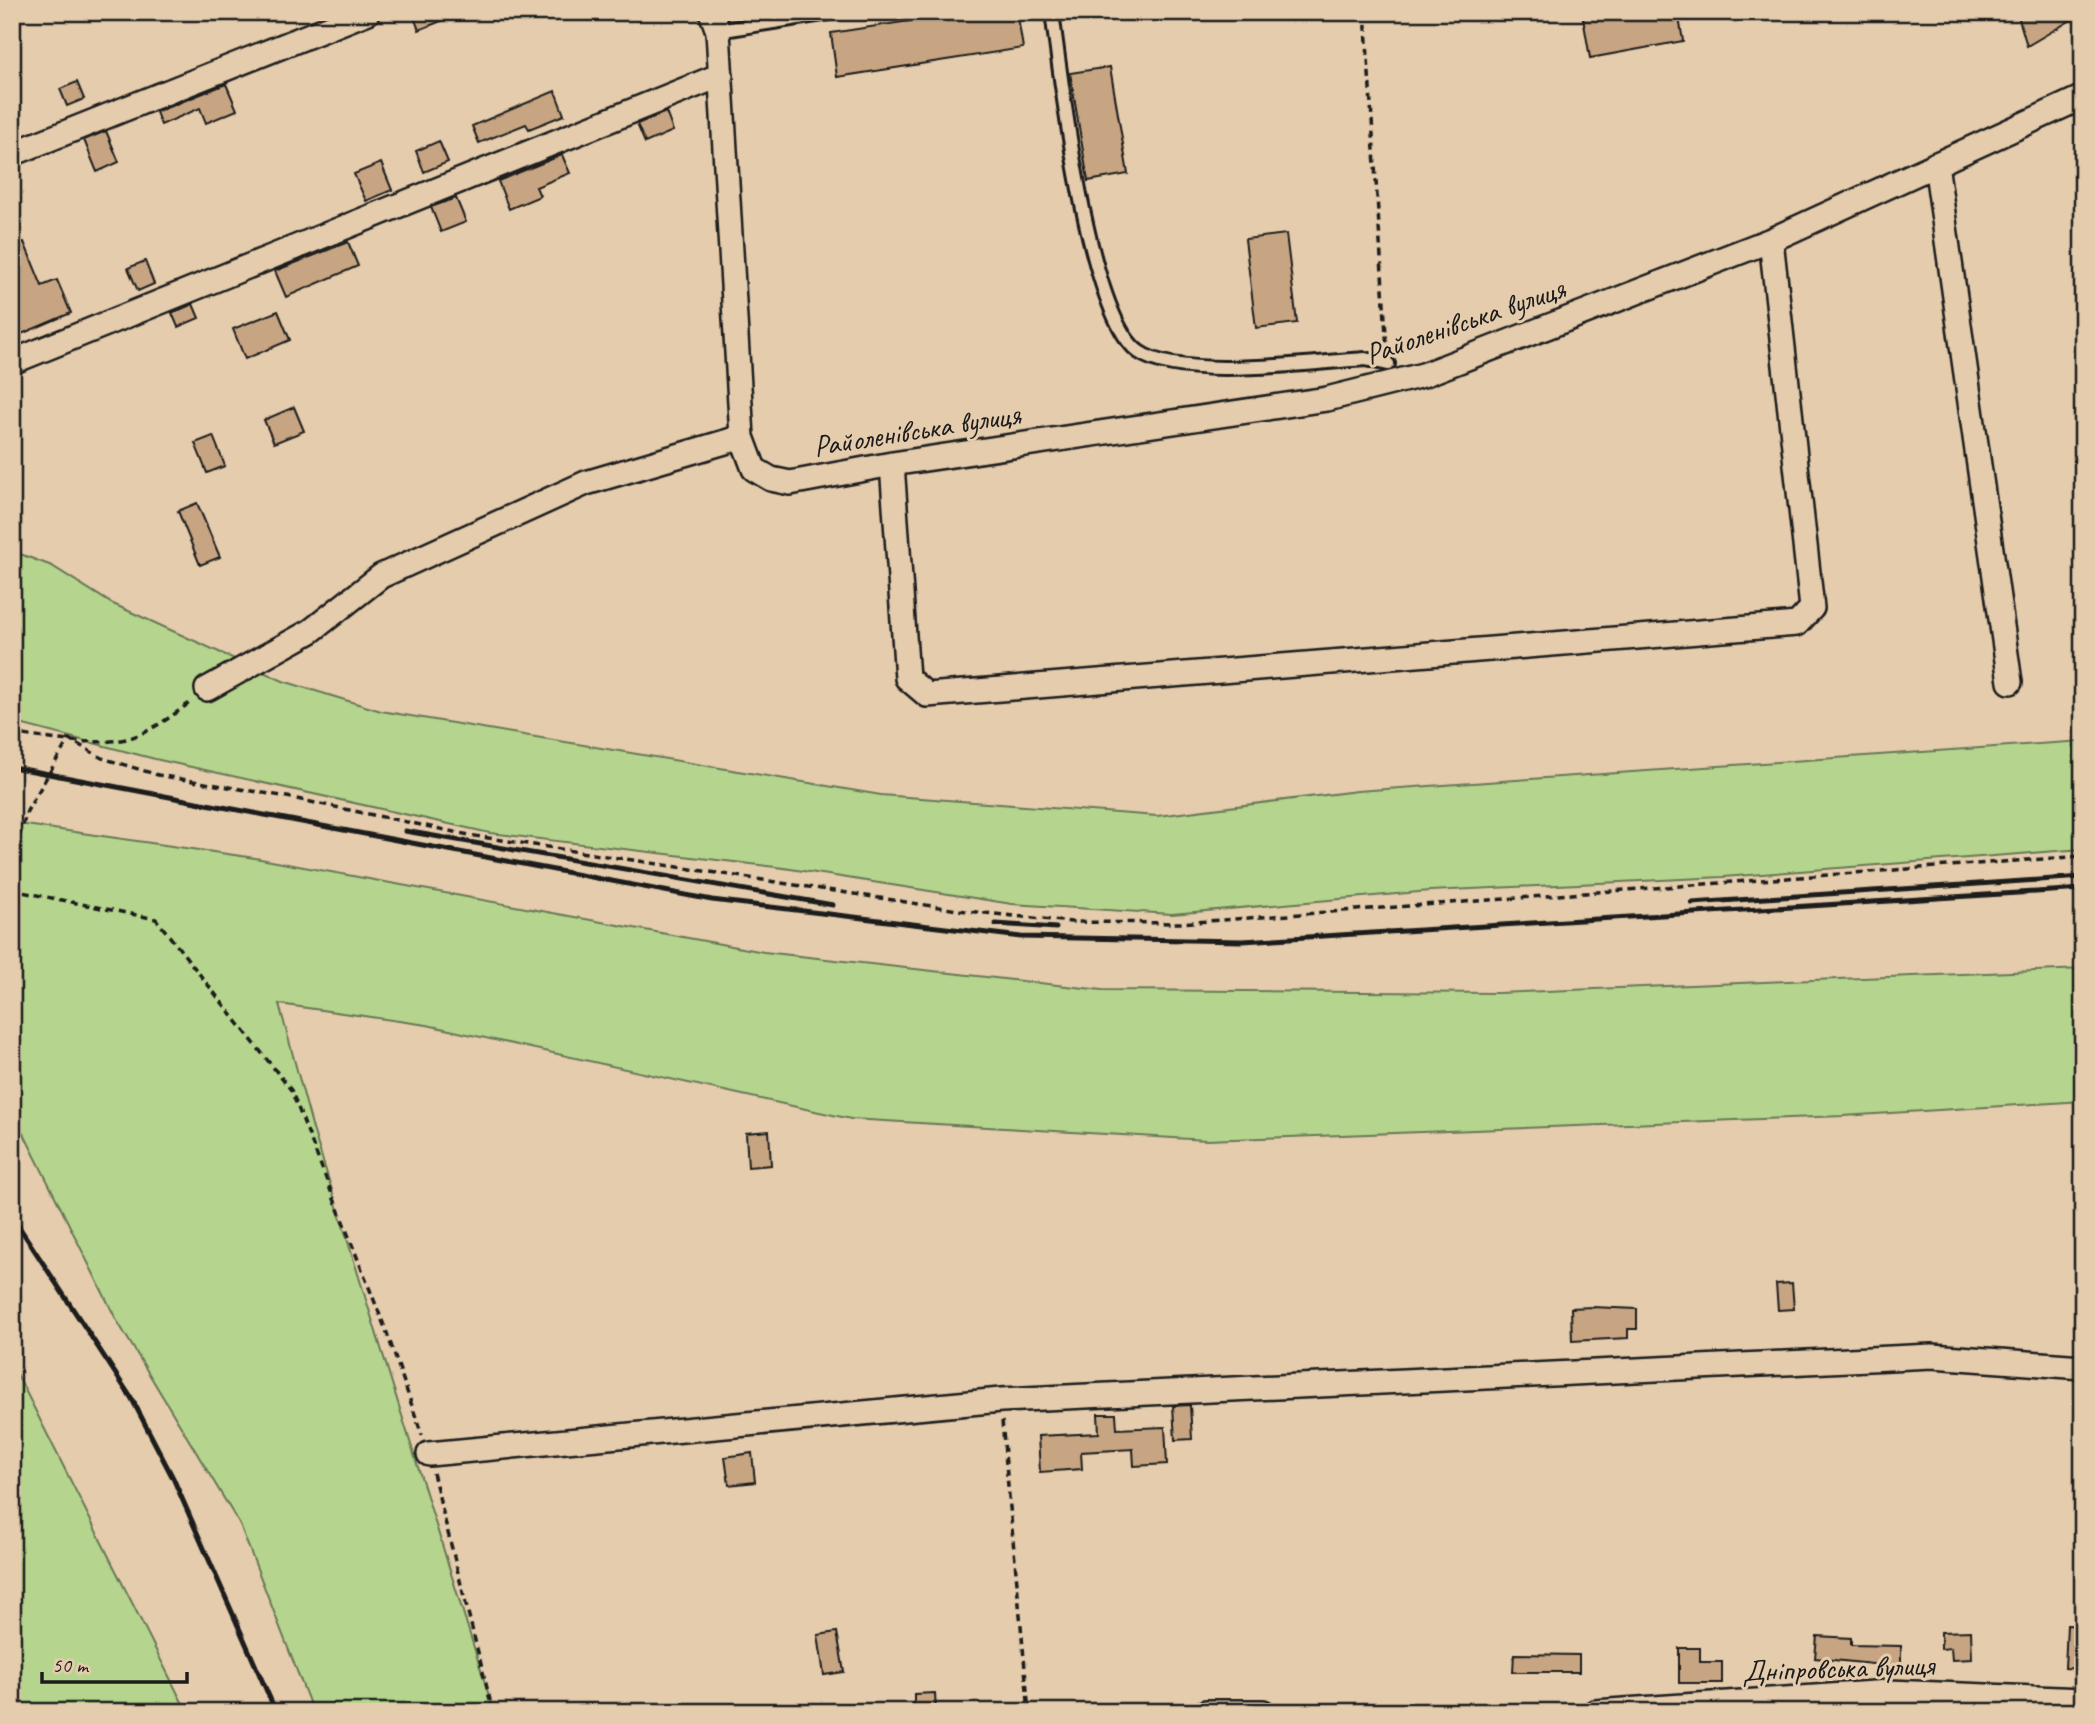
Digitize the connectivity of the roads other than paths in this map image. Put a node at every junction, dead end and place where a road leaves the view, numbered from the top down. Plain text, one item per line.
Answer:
1 (368, 12) edge
2 (835, 12) edge
3 (1052, 12) edge
4 (715, 21) edge
5 (721, 75) junction
6 (2083, 97) edge
7 (12, 154) edge
8 (1936, 164) junction
9 (1771, 240) junction
10 (12, 362) edge
11 (1388, 374) junction
12 (742, 437) junction
13 (892, 464) junction
14 (2010, 682) dead end
15 (207, 690) road end
16 (2083, 1367) edge
17 (429, 1454) road end
18 (2083, 1700) edge
19 (1206, 1712) edge
20 (1263, 1712) edge
21 (1595, 1712) edge

1 - 7 street
2 - 4 lane
3 - 11 lane
4 - 5 street
5 - 10 street
5 - 12 street
6 - 8 street, Райоленівська вулиця
8 - 9 street, Райоленівська вулиця
8 - 14 street
9 - 11 street, Райоленівська вулиця
9 - 13 street
11 - 13 street, Райоленівська вулиця
12 - 13 street, Райоленівська вулиця
12 - 15 street
16 - 17 street
18 - 21 street, Дніпровська вулиця
19 - 20 street

